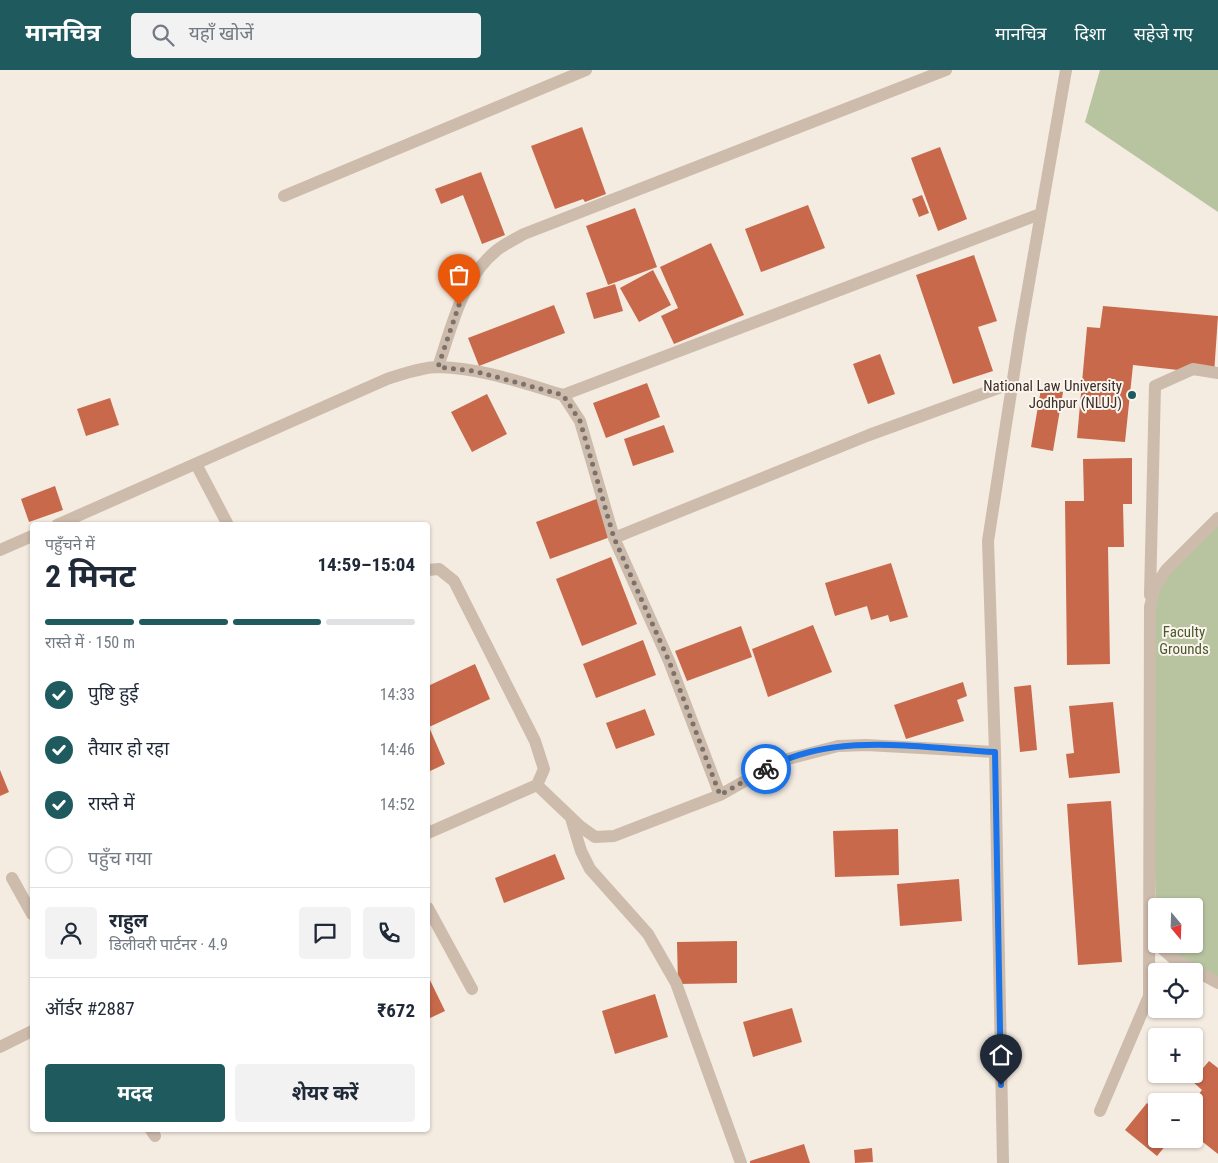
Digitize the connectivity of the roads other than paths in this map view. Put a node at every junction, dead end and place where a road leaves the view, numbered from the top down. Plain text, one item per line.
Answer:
1 (586, 70) edge
2 (946, 70) edge
3 (1066, 70) edge
4 (284, 196) dead end
5 (1040, 214) junction
6 (438, 367) junction
7 (1218, 373) edge
8 (1012, 383) junction
9 (563, 395) junction
10 (196, 464) junction
11 (1218, 518) edge
12 (64, 522) edge
13 (226, 522) edge
14 (30, 537) edge
15 (614, 538) junction
16 (0, 550) edge
17 (430, 570) edge
18 (1150, 607) junction
19 (995, 752) junction
20 (537, 785) junction
21 (720, 795) junction
22 (570, 817) junction
23 (430, 832) edge
24 (12, 878) dead end
25 (1153, 898) edge
26 (30, 910) edge
27 (430, 912) edge
28 (1153, 953) edge
29 (1167, 953) edge
30 (1218, 983) edge
31 (472, 989) dead end
32 (30, 1032) edge
33 (0, 1047) edge
34 (1100, 1111) dead end
35 (740, 1163) edge
36 (1003, 1163) edge

1 - 4 street
2 - 6 street
3 - 5 street
5 - 8 street
5 - 9 street
6 - 9 street
6 - 10 street
7 - 18 street
8 - 15 street
8 - 19 street
9 - 15 street
10 - 12 street
10 - 13 street
11 - 18 street
14 - 16 street
15 - 21 street
17 - 20 street
18 - 25 street
19 - 21 street
19 - 36 street
20 - 22 street
20 - 23 street
21 - 22 street
22 - 35 street
24 - 26 street
27 - 31 street
28 - 34 street
29 - 30 street
32 - 33 street

